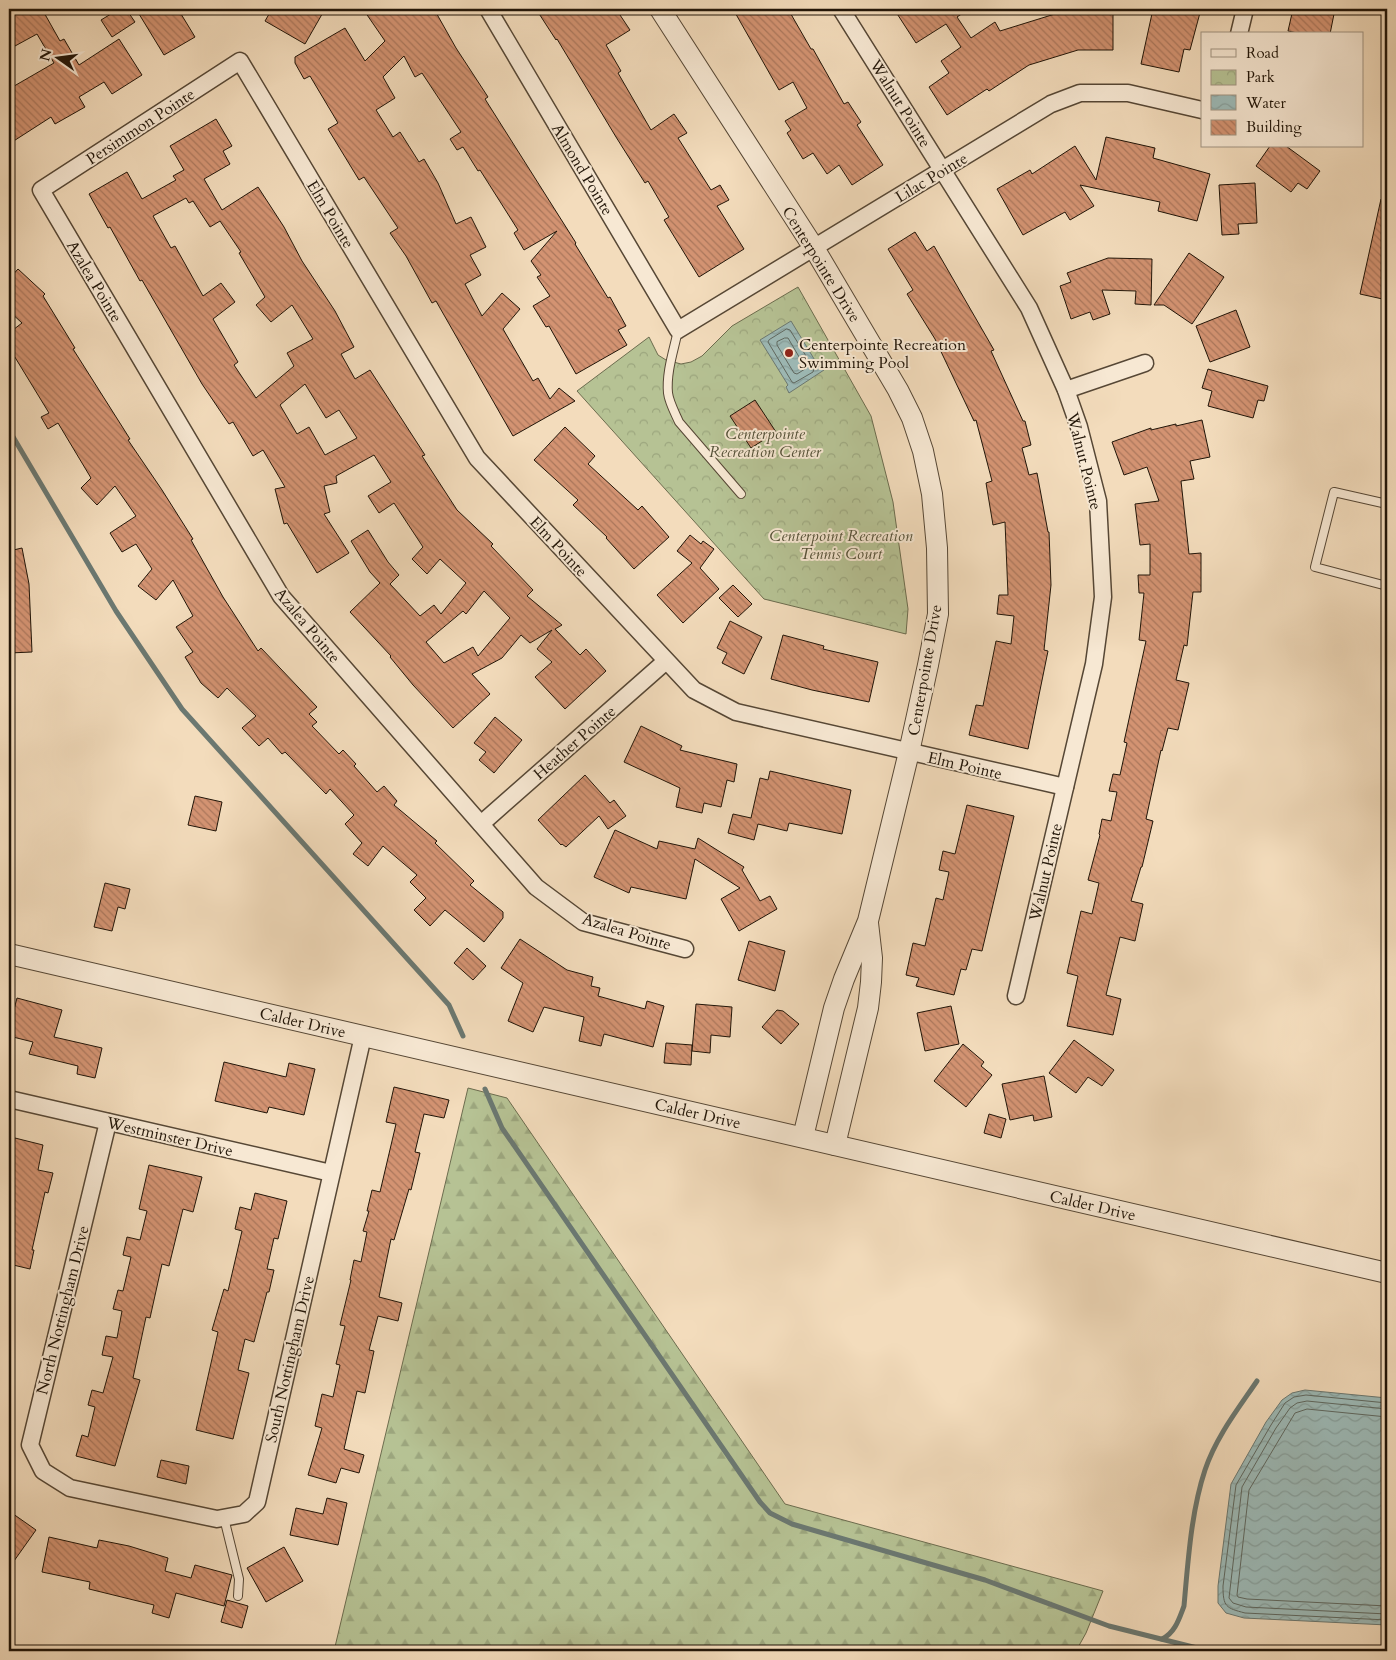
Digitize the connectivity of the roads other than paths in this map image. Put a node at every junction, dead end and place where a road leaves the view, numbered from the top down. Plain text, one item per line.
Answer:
1 (488, 9) edge
2 (660, 9) edge
3 (841, 9) edge
4 (1245, 9) edge
5 (1239, 32) edge
6 (240, 62) joint
7 (1201, 110) edge
8 (942, 170) junction
9 (41, 190) joint
10 (814, 248) junction
11 (678, 330) junction
12 (1145, 363) dead end
13 (1066, 390) junction
14 (741, 494) dead end
15 (1387, 504) edge
16 (1387, 586) edge
17 (666, 661) junction
18 (909, 752) junction
19 (1065, 788) junction
20 (481, 824) junction
21 (868, 921) junction
22 (685, 949) dead end
23 (9, 954) edge
24 (1016, 996) dead end
25 (363, 1036) junction
26 (9, 1099) edge
27 (108, 1122) junction
28 (803, 1137) junction
29 (835, 1145) junction
30 (331, 1174) junction
31 (1387, 1273) edge
32 (221, 1518) junction
33 (238, 1596) dead end

1 - 11 street, Almond Pointe
2 - 10 street, Centerpointe Drive
3 - 8 street, Walnut Pointe
4 - 5 street
6 - 9 street, Persimmon Pointe
6 - 17 street, Elm Pointe
7 - 8 street, Lilac Pointe
8 - 10 street, Lilac Pointe
8 - 13 street, Walnut Pointe
9 - 20 street, Azalea Pointe
10 - 11 street, Lilac Pointe
10 - 18 street, Centerpointe Drive
11 - 14 lane
12 - 13 street
13 - 19 street, Walnut Pointe
15 - 16 lane
17 - 18 street, Elm Pointe
17 - 20 street, Heather Pointe
18 - 19 street, Elm Pointe
18 - 21 street, Centerpointe Drive
19 - 24 street, Walnut Pointe
20 - 22 street, Azalea Pointe
21 - 28 street, Centerpointe Drive
21 - 29 street, Centerpointe Drive
23 - 25 street, Calder Drive
25 - 28 street, Calder Drive
25 - 30 street, South Nottingham Drive
26 - 27 street, Westminster Drive
27 - 30 street, Westminster Drive
27 - 32 street, North Nottingham Drive
28 - 29 street, Calder Drive
29 - 31 street, Calder Drive
30 - 32 street, South Nottingham Drive
32 - 33 lane

